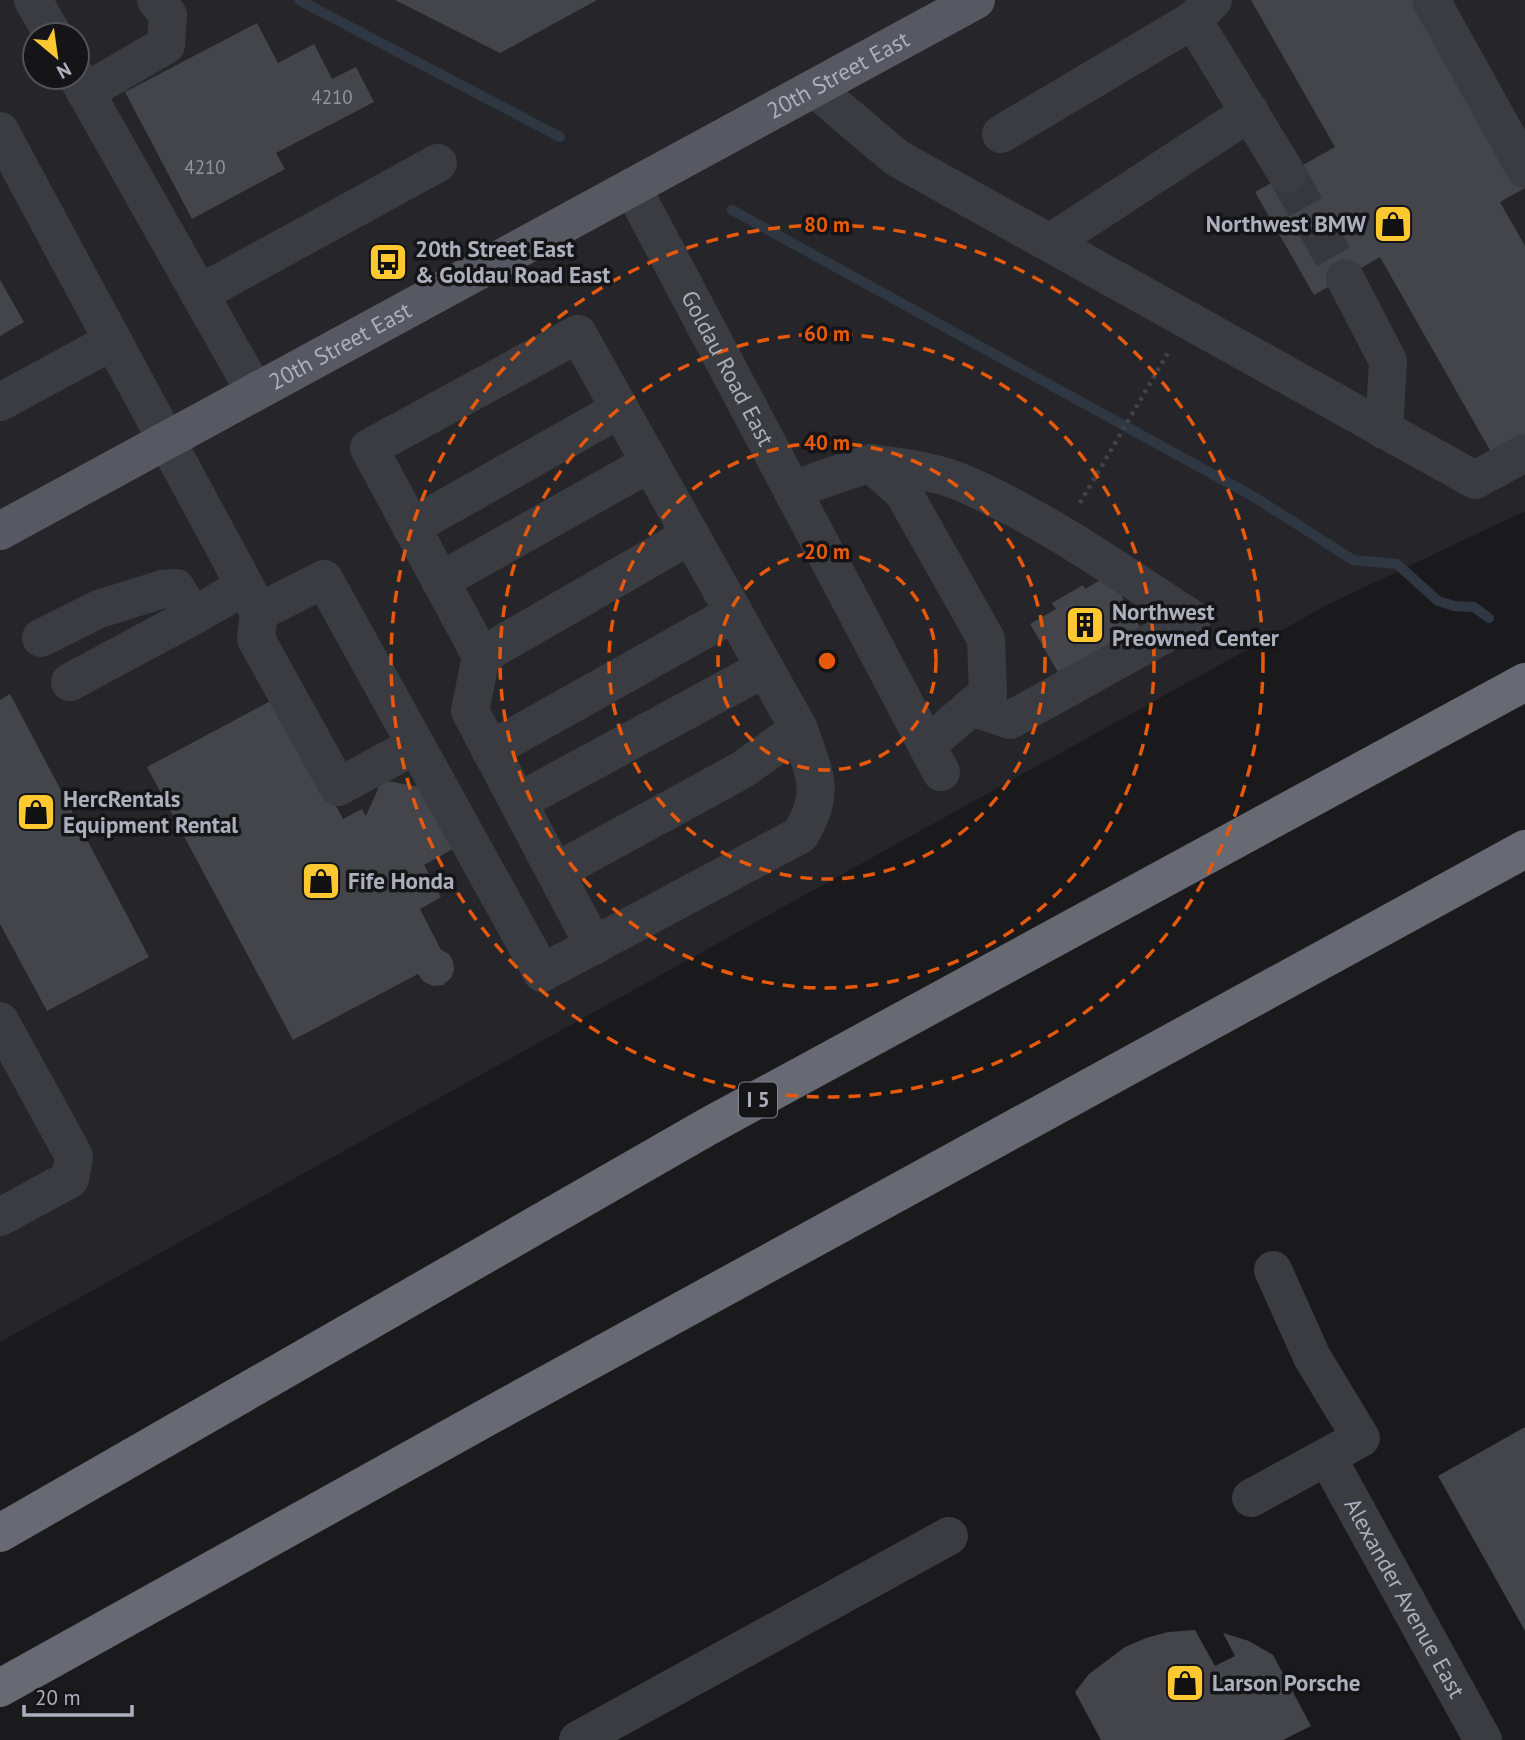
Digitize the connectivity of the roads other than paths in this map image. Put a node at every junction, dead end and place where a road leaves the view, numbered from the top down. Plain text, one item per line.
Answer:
1 (33, 0) edge
2 (156, 0) edge
3 (976, 0) edge
4 (1431, 0) edge
5 (1203, 10) edge
6 (45, 21) edge
7 (91, 79) edge
8 (814, 88) junction
9 (85, 91) edge
10 (1250, 113) junction
11 (0, 131) edge
12 (1000, 134) dead end
13 (438, 163) dead end
14 (1525, 169) edge
15 (1287, 174) tunnel mouth
16 (632, 187) junction
17 (1050, 243) junction
18 (1345, 278) tunnel mouth
19 (199, 294) junction
20 (113, 341) junction
21 (254, 392) junction
22 (0, 402) edge
23 (620, 409) junction
24 (1384, 430) junction
25 (168, 439) junction
26 (1525, 453) edge
27 (650, 463) junction
28 (870, 463) junction
29 (792, 490) junction
30 (411, 527) junction
31 (0, 531) edge
32 (691, 535) junction
33 (440, 581) junction
34 (252, 599) junction
35 (734, 613) junction
36 (193, 616) junction
37 (41, 638) dead end
38 (481, 656) junction
39 (765, 668) junction
40 (70, 682) dead end
41 (1525, 682) edge
42 (971, 708) junction
43 (799, 729) junction
44 (416, 745) junction
45 (490, 750) junction
46 (518, 802) junction
47 (1525, 849) edge
48 (555, 872) junction
49 (594, 946) junction
50 (0, 1021) edge
51 (0, 1217) edge
52 (1273, 1270) dead end
53 (1327, 1457) junction
54 (1251, 1498) dead end
55 (0, 1533) edge
56 (949, 1536) dead end
57 (0, 1688) edge
58 (578, 1740) edge
59 (1483, 1740) edge

1 - 6 street
2 - 7 street
3 - 8 main road, 20th Street East
4 - 14 street
5 - 10 street
5 - 12 street
8 - 16 main road, 20th Street East
8 - 17 street
9 - 19 street
10 - 15 street
10 - 17 street
11 - 20 street
13 - 19 street
16 - 21 main road, 20th Street East
16 - 29 street, Goldau Road East
17 - 24 street
18 - 24 street
19 - 21 street
20 - 22 street
20 - 25 street
21 - 25 main road, 20th Street East
23 - 27 street
23 - 30 street
23 - 30 street
24 - 26 street
25 - 31 main road, 20th Street East
25 - 34 street
27 - 32 street
27 - 33 street
28 - 29 street
28 - 42 street
28 - 42 street
29 - 42 street, Goldau Road East
30 - 33 street
32 - 35 street
32 - 38 street
33 - 38 street
34 - 36 street
34 - 44 street
34 - 44 street
35 - 39 street
35 - 45 street
36 - 37 street
36 - 40 street
38 - 45 street
39 - 43 street
39 - 46 street
41 - 55 highway, I 5
43 - 48 street
43 - 49 street
44 - 49 street
45 - 46 street
46 - 48 street
47 - 57 highway
48 - 49 street
50 - 51 street
52 - 53 street
53 - 54 street
53 - 59 street, Alexander Avenue East
56 - 58 street

